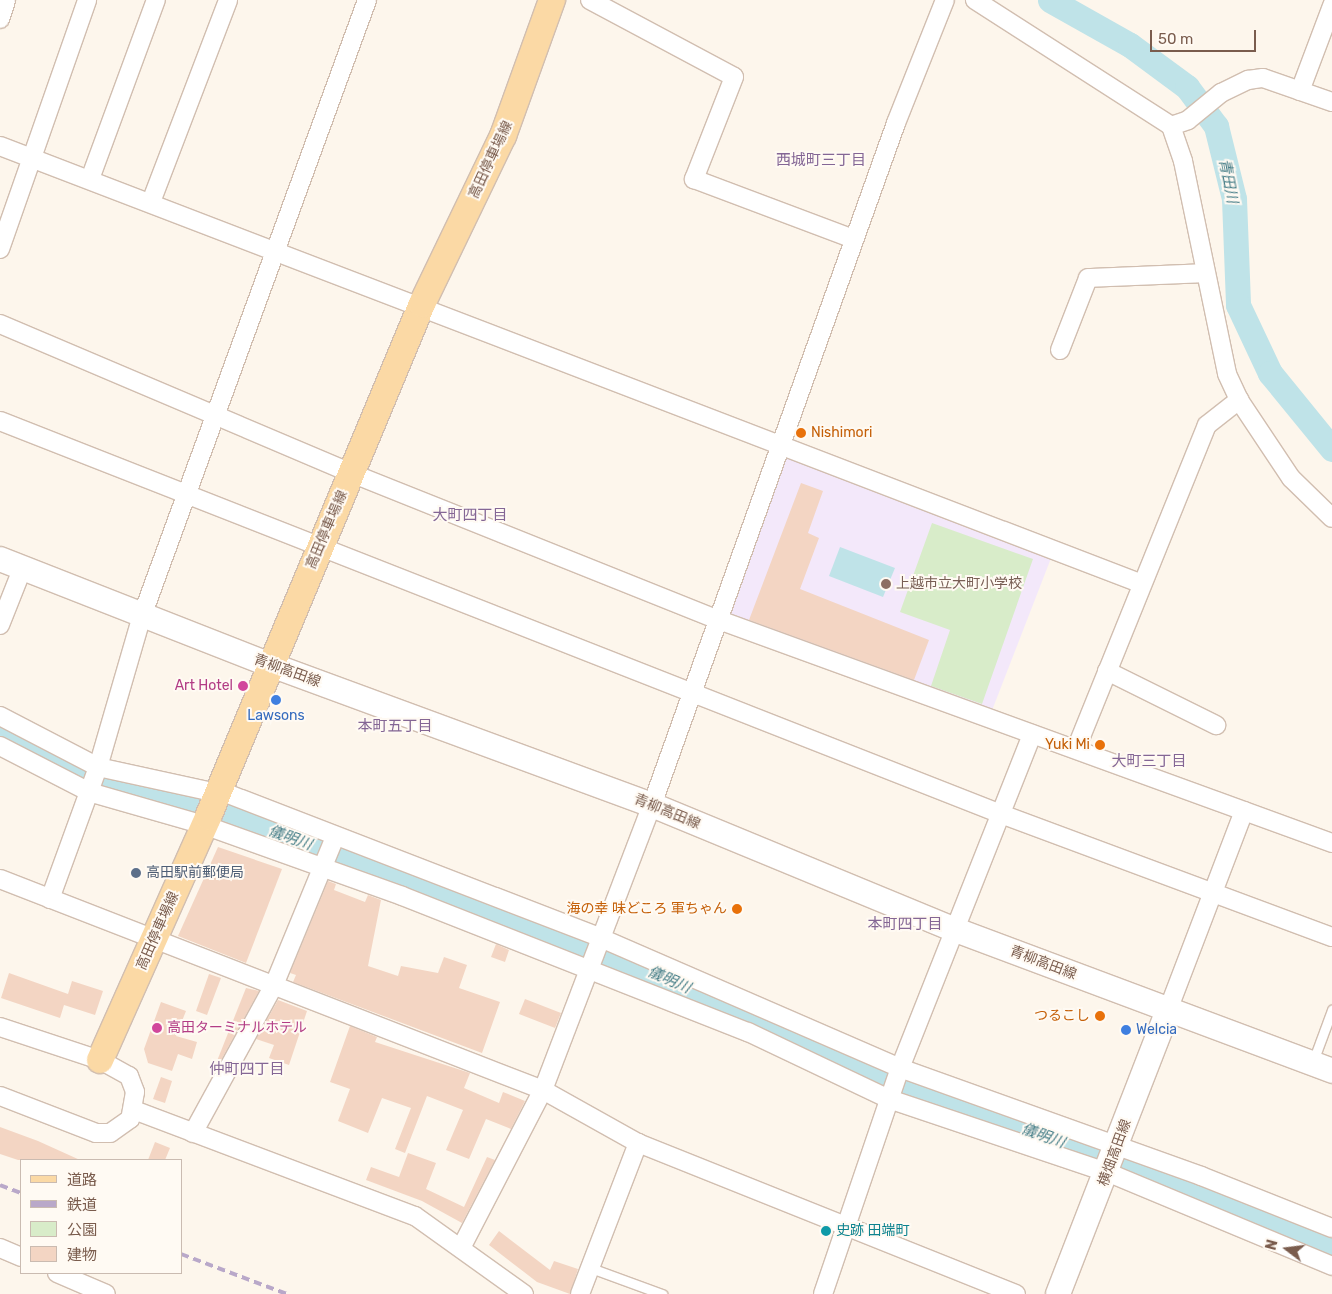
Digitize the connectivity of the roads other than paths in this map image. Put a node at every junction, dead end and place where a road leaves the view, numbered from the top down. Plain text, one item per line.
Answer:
1 (87, 0) edge
2 (156, 0) edge
3 (228, 0) edge
4 (367, 0) edge
5 (552, 0) edge
6 (590, 0) edge
7 (945, 0) edge
8 (975, 0) edge
9 (1332, 6) edge
10 (1300, 91) junction
11 (1332, 102) edge
12 (1171, 126) junction
13 (0, 146) edge
14 (33, 158) junction
15 (90, 180) junction
16 (151, 202) junction
17 (854, 239) junction
18 (0, 248) edge
19 (274, 249) junction
20 (1205, 273) junction
21 (422, 304) junction
22 (0, 324) edge
23 (1060, 350) dead end
24 (1239, 400) junction
25 (217, 414) junction
26 (0, 422) edge
27 (784, 444) junction
28 (351, 473) junction
29 (189, 494) junction
30 (1332, 518) edge
31 (320, 545) junction
32 (0, 559) edge
33 (23, 567) junction
34 (1142, 584) junction
35 (142, 616) junction
36 (719, 620) junction
37 (0, 625) edge
38 (271, 665) junction
39 (1107, 671) junction
40 (693, 692) junction
41 (0, 716) edge
42 (1216, 725) dead end
43 (1032, 734) junction
44 (0, 746) edge
45 (1076, 749) junction
46 (98, 767) junction
47 (89, 792) junction
48 (212, 805) junction
49 (652, 805) junction
50 (1244, 811) junction
51 (1001, 814) junction
52 (333, 840) junction
53 (1332, 843) edge
54 (323, 867) junction
55 (0, 879) edge
56 (1213, 892) junction
57 (50, 899) junction
58 (953, 929) junction
59 (1332, 937) edge
60 (601, 938) junction
61 (156, 939) junction
62 (591, 966) junction
63 (274, 985) junction
64 (1168, 1010) junction
65 (1332, 1010) edge
66 (0, 1027) edge
67 (100, 1060) junction
68 (900, 1068) junction
69 (1322, 1068) edge
70 (543, 1090) junction
71 (890, 1095) junction
72 (0, 1096) edge
73 (134, 1110) junction
74 (193, 1133) junction
75 (638, 1143) junction
76 (1117, 1145) junction
77 (1109, 1171) junction
78 (844, 1227) junction
79 (1332, 1228) edge
80 (462, 1246) junction
81 (0, 1248) edge
82 (20, 1257) edge
83 (1332, 1266) edge
84 (591, 1268) junction
85 (59, 1274) edge
86 (106, 1294) edge
87 (524, 1294) edge
88 (580, 1294) edge
89 (662, 1294) edge
90 (823, 1294) edge
91 (1016, 1294) edge
92 (1058, 1294) edge

1 - 14 street
2 - 15 street
3 - 16 street
4 - 19 street
5 - 21 main road, 高田停車場線
6 - 17 street
7 - 17 street
8 - 12 street
9 - 10 street
10 - 11 street
10 - 12 street
12 - 20 street
13 - 14 street
14 - 15 street
14 - 18 street
15 - 16 street
16 - 19 street
17 - 27 street
19 - 21 street
19 - 25 street
20 - 23 street
20 - 24 street
21 - 27 street
21 - 28 main road, 高田停車場線
22 - 25 street
24 - 30 street
24 - 34 street
25 - 28 street
25 - 29 street
26 - 29 street
27 - 34 street
27 - 36 street
28 - 31 main road, 高田停車場線
28 - 36 street
29 - 31 street
29 - 35 street
31 - 38 main road, 高田停車場線
31 - 40 street
32 - 33 main road, 青柳高田線
33 - 35 main road, 青柳高田線
33 - 37 street
34 - 39 street
35 - 38 main road, 青柳高田線
35 - 46 street
36 - 40 street
36 - 43 street
38 - 48 main road, 高田停車場線
38 - 49 main road, 青柳高田線
39 - 42 street
39 - 45 street
40 - 49 street
40 - 51 street
41 - 46 street
43 - 45 street
43 - 51 street
44 - 47 street
45 - 50 street
46 - 47 street
46 - 48 street
47 - 48 street
47 - 57 street
48 - 52 street
48 - 54 street
48 - 61 main road, 高田停車場線
49 - 58 main road, 青柳高田線
49 - 60 street
50 - 53 street
50 - 56 street
51 - 56 street
51 - 58 street
52 - 54 street
52 - 60 street
54 - 62 street
54 - 63 street
55 - 57 street
56 - 59 street
56 - 64 street
57 - 61 street
58 - 64 main road, 青柳高田線
58 - 68 street
60 - 62 street
60 - 68 street
61 - 63 street
61 - 67 main road, 高田停車場線
62 - 70 street
62 - 71 street
63 - 70 street
63 - 74 street
64 - 69 main road, 青柳高田線
64 - 76 main road, 横畑高田線
65 - 69 lane
66 - 67 street
67 - 73 street
68 - 71 street
68 - 76 street
70 - 75 street
70 - 80 street
71 - 77 street
71 - 78 street
72 - 73 street
73 - 74 street
74 - 80 street
75 - 78 street
75 - 84 street
76 - 77 main road, 横畑高田線
76 - 79 street
77 - 83 street
77 - 92 main road, 横畑高田線
78 - 90 street
78 - 91 street
80 - 87 street
81 - 82 street
84 - 88 street
84 - 89 lane
85 - 86 street

